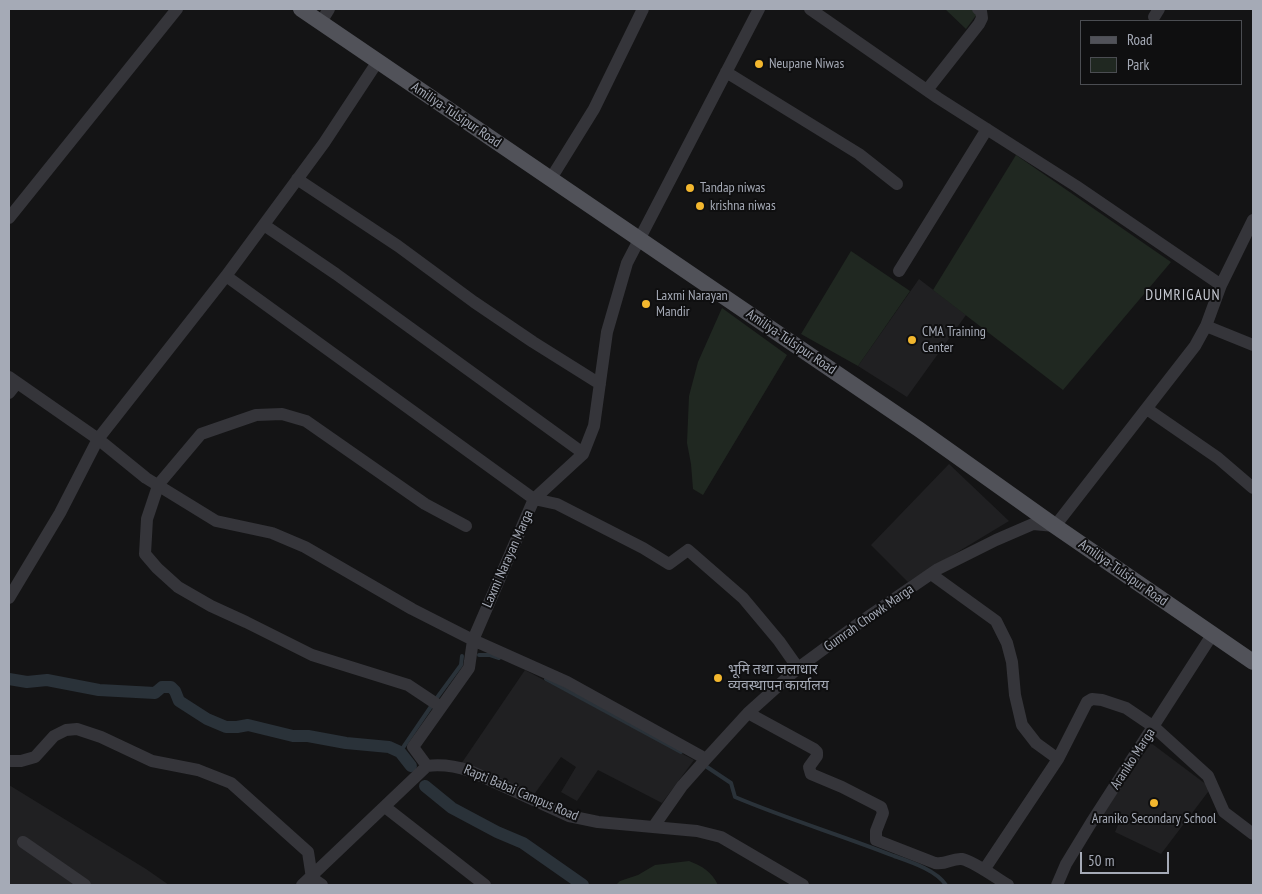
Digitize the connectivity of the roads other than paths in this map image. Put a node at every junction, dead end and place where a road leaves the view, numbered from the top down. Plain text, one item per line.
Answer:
1 (177, 9) edge
2 (301, 9) edge
3 (643, 9) edge
4 (759, 9) edge
5 (810, 9) edge
6 (978, 9) edge
7 (325, 15) edge
8 (378, 61) junction
9 (726, 72) junction
10 (927, 90) junction
11 (987, 129) junction
12 (297, 179) junction
13 (550, 180) junction
14 (897, 184) dead end
15 (9, 218) edge
16 (1253, 220) edge
17 (264, 226) junction
18 (639, 239) junction
19 (899, 271) dead end
20 (226, 276) junction
21 (1221, 285) junction
22 (1206, 326) junction
23 (1253, 345) edge
24 (13, 380) edge
25 (600, 384) junction
26 (9, 393) edge
27 (1148, 409) junction
28 (98, 439) junction
29 (583, 453) junction
30 (158, 486) junction
31 (1253, 488) edge
32 (534, 499) junction
33 (466, 526) dead end
34 (1055, 526) junction
35 (931, 574) junction
36 (9, 598) edge
37 (1212, 635) junction
38 (473, 640) junction
39 (1253, 662) edge
40 (798, 668) junction
41 (441, 707) junction
42 (748, 713) junction
43 (1154, 727) junction
44 (706, 759) junction
45 (1058, 759) junction
46 (9, 762) edge
47 (427, 766) junction
48 (385, 807) junction
49 (654, 826) junction
50 (1253, 834) edge
51 (23, 842) dead end
52 (984, 870) junction
53 (312, 883) edge
54 (85, 885) edge
55 (485, 885) edge
56 (803, 885) edge
57 (1008, 885) edge
58 (1057, 885) edge

1 - 15 street
2 - 7 main road, Amiliya-Tulsipur Road
3 - 13 street
4 - 9 street, Laxmi Narayan Marga
5 - 10 street
6 - 10 street
7 - 8 main road, Amiliya-Tulsipur Road
8 - 12 street
8 - 13 main road, Amiliya-Tulsipur Road
9 - 14 street
9 - 18 street, Laxmi Narayan Marga
10 - 11 street
11 - 19 street
11 - 21 street
12 - 17 street
12 - 25 street
13 - 18 main road, Amiliya-Tulsipur Road
16 - 21 street
17 - 20 street
17 - 29 street
18 - 25 street, Laxmi Narayan Marga
18 - 34 main road, Amiliya-Tulsipur Road
20 - 28 street
20 - 32 street
21 - 22 street
22 - 23 street
22 - 27 street
24 - 26 street
24 - 28 street
25 - 29 street, Laxmi Narayan Marga
27 - 31 street
27 - 34 street
28 - 30 street
28 - 36 street
29 - 32 street, Laxmi Narayan Marga
30 - 33 street
30 - 38 street
30 - 41 street
32 - 38 street, Laxmi Narayan Marga
32 - 40 street
34 - 35 street, Gumrah Chowk Marga
34 - 37 main road, Amiliya-Tulsipur Road
35 - 40 street, Gumrah Chowk Marga
35 - 45 street
37 - 39 main road, Amiliya-Tulsipur Road
37 - 43 street, Araniko Marga
38 - 41 street, Laxmi Narayan Marga
38 - 44 street
40 - 42 street, Gumrah Chowk Marga
41 - 47 street, Laxmi Narayan Marga
42 - 44 street, Gumrah Chowk Marga
42 - 52 street
43 - 45 street
43 - 50 street
43 - 58 street, Araniko Marga
44 - 49 street, Gumrah Chowk Marga
45 - 52 street
46 - 53 street
47 - 48 street
47 - 49 street, Rapti Babai Campus Road
48 - 53 street
48 - 55 street
49 - 56 street, Rapti Babai Campus Road
51 - 54 street
52 - 57 street

